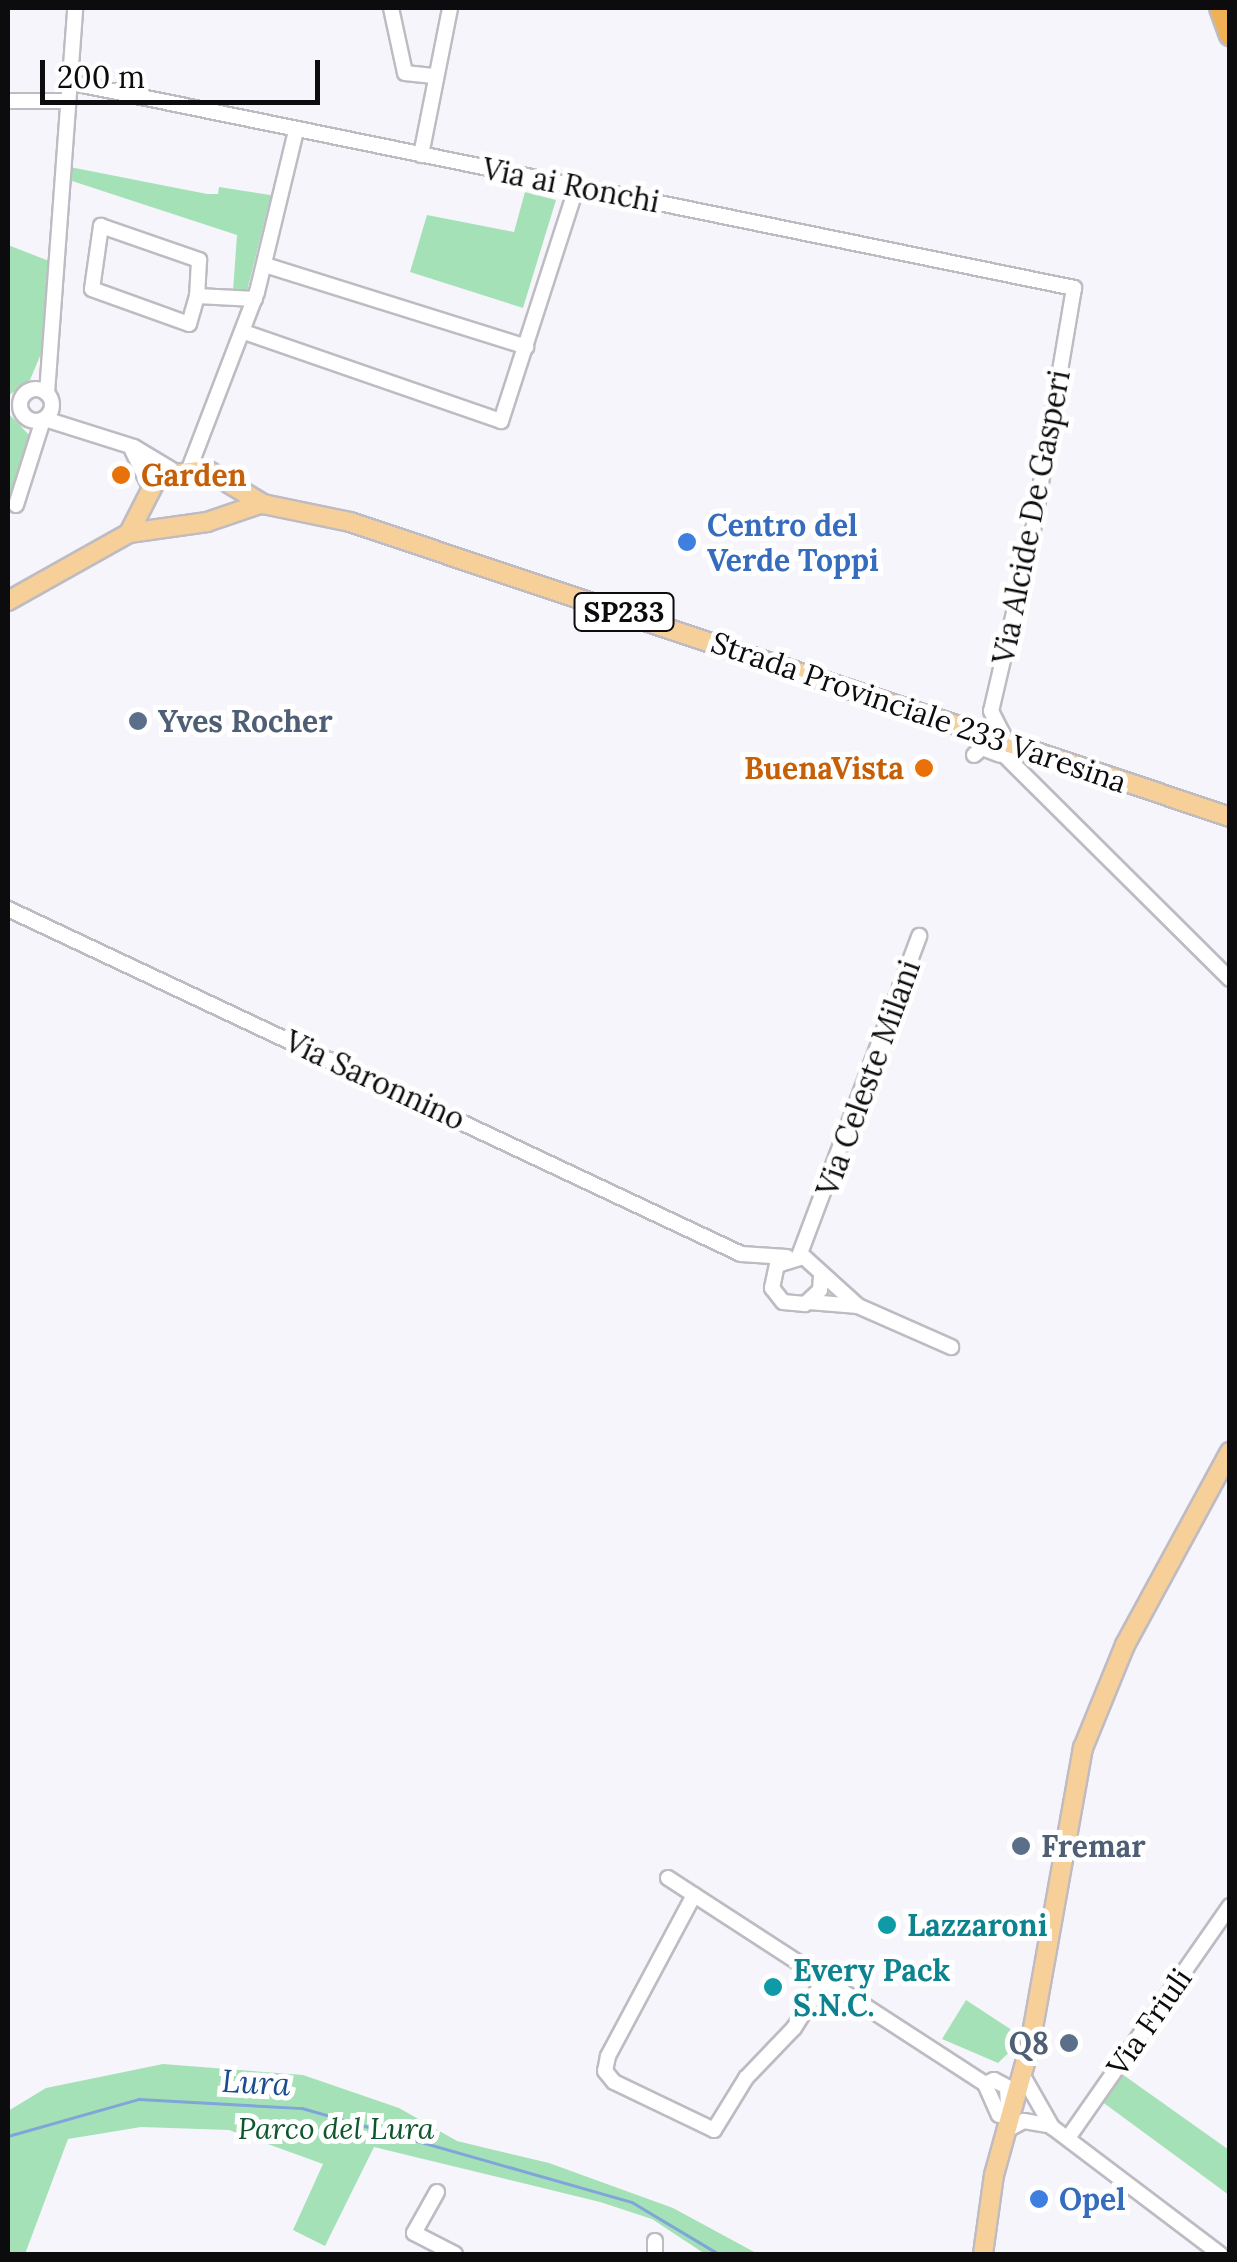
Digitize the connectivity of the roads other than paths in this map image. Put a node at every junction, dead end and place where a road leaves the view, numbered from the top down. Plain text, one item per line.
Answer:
1 (75, 8) edge
2 (391, 8) edge
3 (450, 8) edge
4 (1220, 8) edge
5 (1230, 35) edge
6 (436, 76) junction
7 (68, 82) junction
8 (66, 100) junction
9 (8, 101) edge
10 (296, 131) junction
11 (421, 155) junction
12 (577, 186) junction
13 (265, 264) junction
14 (1074, 288) joint
15 (198, 296) junction
16 (255, 299) junction
17 (244, 332) junction
18 (50, 345) junction
19 (526, 348) junction
20 (20, 395) edge
21 (35, 411) edge
22 (128, 445) junction
23 (181, 470) junction
24 (222, 482) junction
25 (149, 495) junction
26 (263, 504) junction
27 (16, 505) dead end
28 (218, 516) junction
29 (169, 524) junction
30 (129, 533) junction
31 (8, 601) edge
32 (1006, 750) junction
33 (974, 755) dead end
34 (1230, 817) edge
35 (8, 909) edge
36 (918, 936) dead end
37 (1230, 978) edge
38 (818, 1219) junction
39 (741, 1254) junction
40 (793, 1257) junction
41 (820, 1272) junction
42 (772, 1288) junction
43 (809, 1302) junction
44 (858, 1306) junction
45 (951, 1346) dead end
46 (1230, 1452) edge
47 (668, 1878) dead end
48 (694, 1895) junction
49 (1230, 1906) edge
50 (826, 1977) junction
51 (1015, 2082) junction
52 (984, 2084) junction
53 (1002, 2123) junction
54 (1052, 2127) junction
55 (1068, 2138) junction
56 (436, 2192) dead end
57 (984, 2247) edge
58 (455, 2254) edge
59 (1220, 2254) edge

1 - 7 street
2 - 6 street
3 - 6 street
4 - 5 highway
6 - 11 street
7 - 8 street
7 - 10 street, Via ai Ronchi
8 - 9 street
8 - 18 street
10 - 11 street, Via ai Ronchi
10 - 13 street
11 - 12 street, Via ai Ronchi
12 - 14 street, Via ai Ronchi
12 - 19 street
13 - 16 street
13 - 19 street
14 - 32 street, Via Alcide De Gasperi
15 - 15 street
15 - 16 street
16 - 17 street
17 - 19 street
17 - 23 street
18 - 20 street
18 - 21 street
20 - 21 street
20 - 21 street
21 - 22 street
21 - 27 street
22 - 23 street
22 - 25 street
23 - 24 main road, SP233
23 - 25 main road, SP233
24 - 26 main road, SP233
24 - 28 main road
25 - 29 main road
25 - 30 main road, SP233
26 - 28 main road, SP233
26 - 32 main road, Strada Provinciale 233 Varesina / SP233
28 - 29 main road, SP233
29 - 30 main road, SP233
30 - 31 main road, SP233
32 - 33 street
32 - 34 main road, Strada Provinciale 233 Varesina / SP233
32 - 37 street, Via Alcide De Gasperi
35 - 39 street, Via Saronnino
36 - 38 street, Via Celeste Milani
38 - 40 street
38 - 41 street
39 - 40 street, Via Saronnino
39 - 42 street, Via Saronnino
40 - 41 street, Via Saronnino
40 - 42 street
41 - 43 street
41 - 44 street, Via Saronnino
42 - 43 street, Via Saronnino
43 - 44 street, Via Saronnino
44 - 45 street, Via Saronnino
46 - 51 main road
47 - 48 street
48 - 50 street
48 - 50 street
49 - 55 street, Via Friuli
50 - 52 street
51 - 52 street
51 - 53 main road
51 - 54 street
52 - 53 street
53 - 54 street
53 - 57 main road
54 - 55 street
55 - 59 street
56 - 58 street

